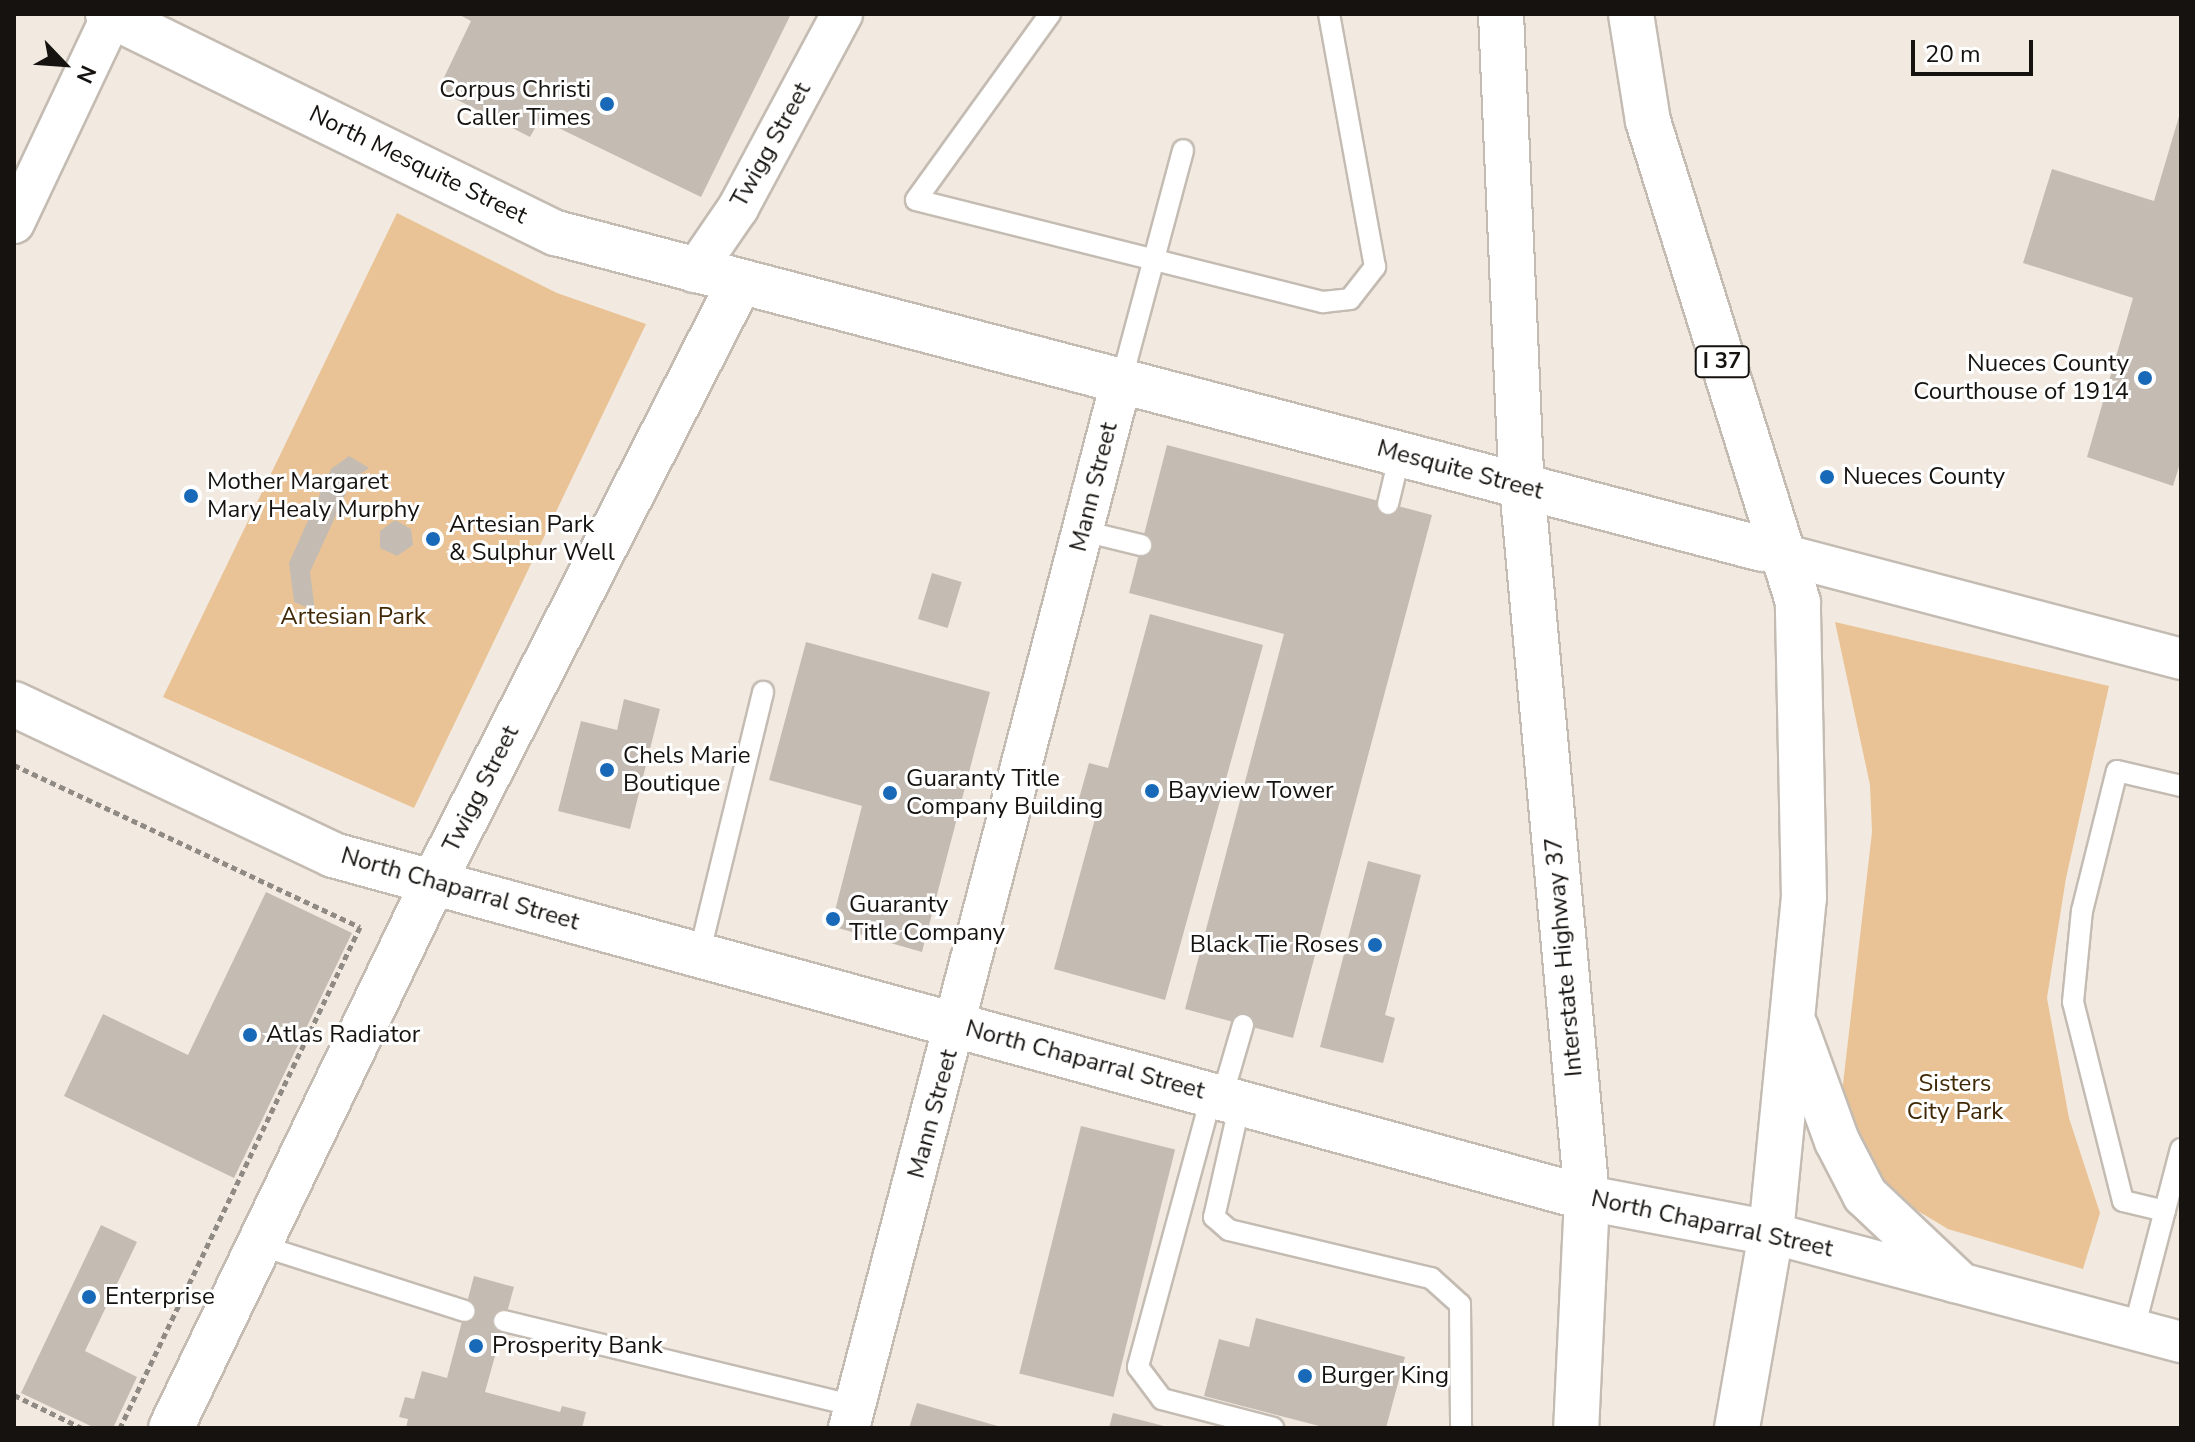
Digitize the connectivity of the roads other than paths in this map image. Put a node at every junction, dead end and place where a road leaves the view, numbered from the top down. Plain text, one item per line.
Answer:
1 (842, 14) edge
2 (1050, 14) edge
3 (1329, 14) edge
4 (1501, 14) edge
5 (1631, 14) edge
6 (111, 15) edge
7 (1183, 150) dead end
8 (14, 223) edge
9 (1153, 261) junction
10 (694, 272) junction
11 (739, 284) junction
12 (1121, 382) junction
13 (1400, 454) junction
14 (1522, 486) junction
15 (1388, 504) dead end
16 (1083, 531) junction
17 (1141, 545) dead end
18 (1774, 552) junction
19 (2181, 659) edge
20 (763, 692) dead end
21 (14, 704) edge
22 (2181, 786) edge
23 (433, 883) junction
24 (699, 955) junction
25 (1792, 1017) junction
26 (957, 1024) junction
27 (1243, 1025) dead end
28 (1225, 1098) junction
29 (2181, 1149) edge
30 (1587, 1198) junction
31 (2165, 1211) junction
32 (1771, 1233) junction
33 (259, 1245) junction
34 (1955, 1280) junction
35 (465, 1311) dead end
36 (504, 1321) dead end
37 (2134, 1329) junction
38 (2181, 1342) edge
39 (852, 1417) edge
40 (171, 1428) edge
41 (1273, 1428) edge
42 (1461, 1428) edge
43 (1576, 1428) edge
44 (1737, 1428) edge

1 - 10 street, Twigg Street
2 - 9 lane
3 - 9 lane
4 - 14 main road, Interstate Highway 37
5 - 18 main road, I 37
6 - 8 street
6 - 10 main road, North Mesquite Street
7 - 9 lane
9 - 12 lane
10 - 11 main road, North Mesquite Street
11 - 12 main road, Mesquite Street
11 - 23 main road, Twigg Street
12 - 13 main road, Mesquite Street
12 - 16 street, Mann Street
13 - 14 main road, Mesquite Street
13 - 15 lane
14 - 18 main road, Mesquite Street
14 - 30 main road, Interstate Highway 37
16 - 17 lane
16 - 26 street, Mann Street
18 - 19 street, Mesquite Street
18 - 25 main road, I 37
20 - 24 lane
21 - 23 main road, North Chaparral Street
22 - 31 lane
23 - 24 main road, North Chaparral Street
23 - 33 main road, Twigg Street
24 - 26 main road, North Chaparral Street
25 - 32 main road
25 - 34 main road
26 - 28 main road, North Chaparral Street
26 - 39 street, Mann Street
27 - 28 lane
28 - 30 main road, North Chaparral Street
28 - 41 lane
28 - 42 lane
29 - 31 lane
30 - 32 main road, North Chaparral Street
30 - 43 main road, Interstate Highway 37
31 - 37 lane
32 - 34 street, North Chaparral Street
32 - 44 main road
33 - 35 lane
33 - 40 main road, Twigg Street
34 - 37 street, North Chaparral Street
36 - 39 lane
37 - 38 street, North Chaparral Street

